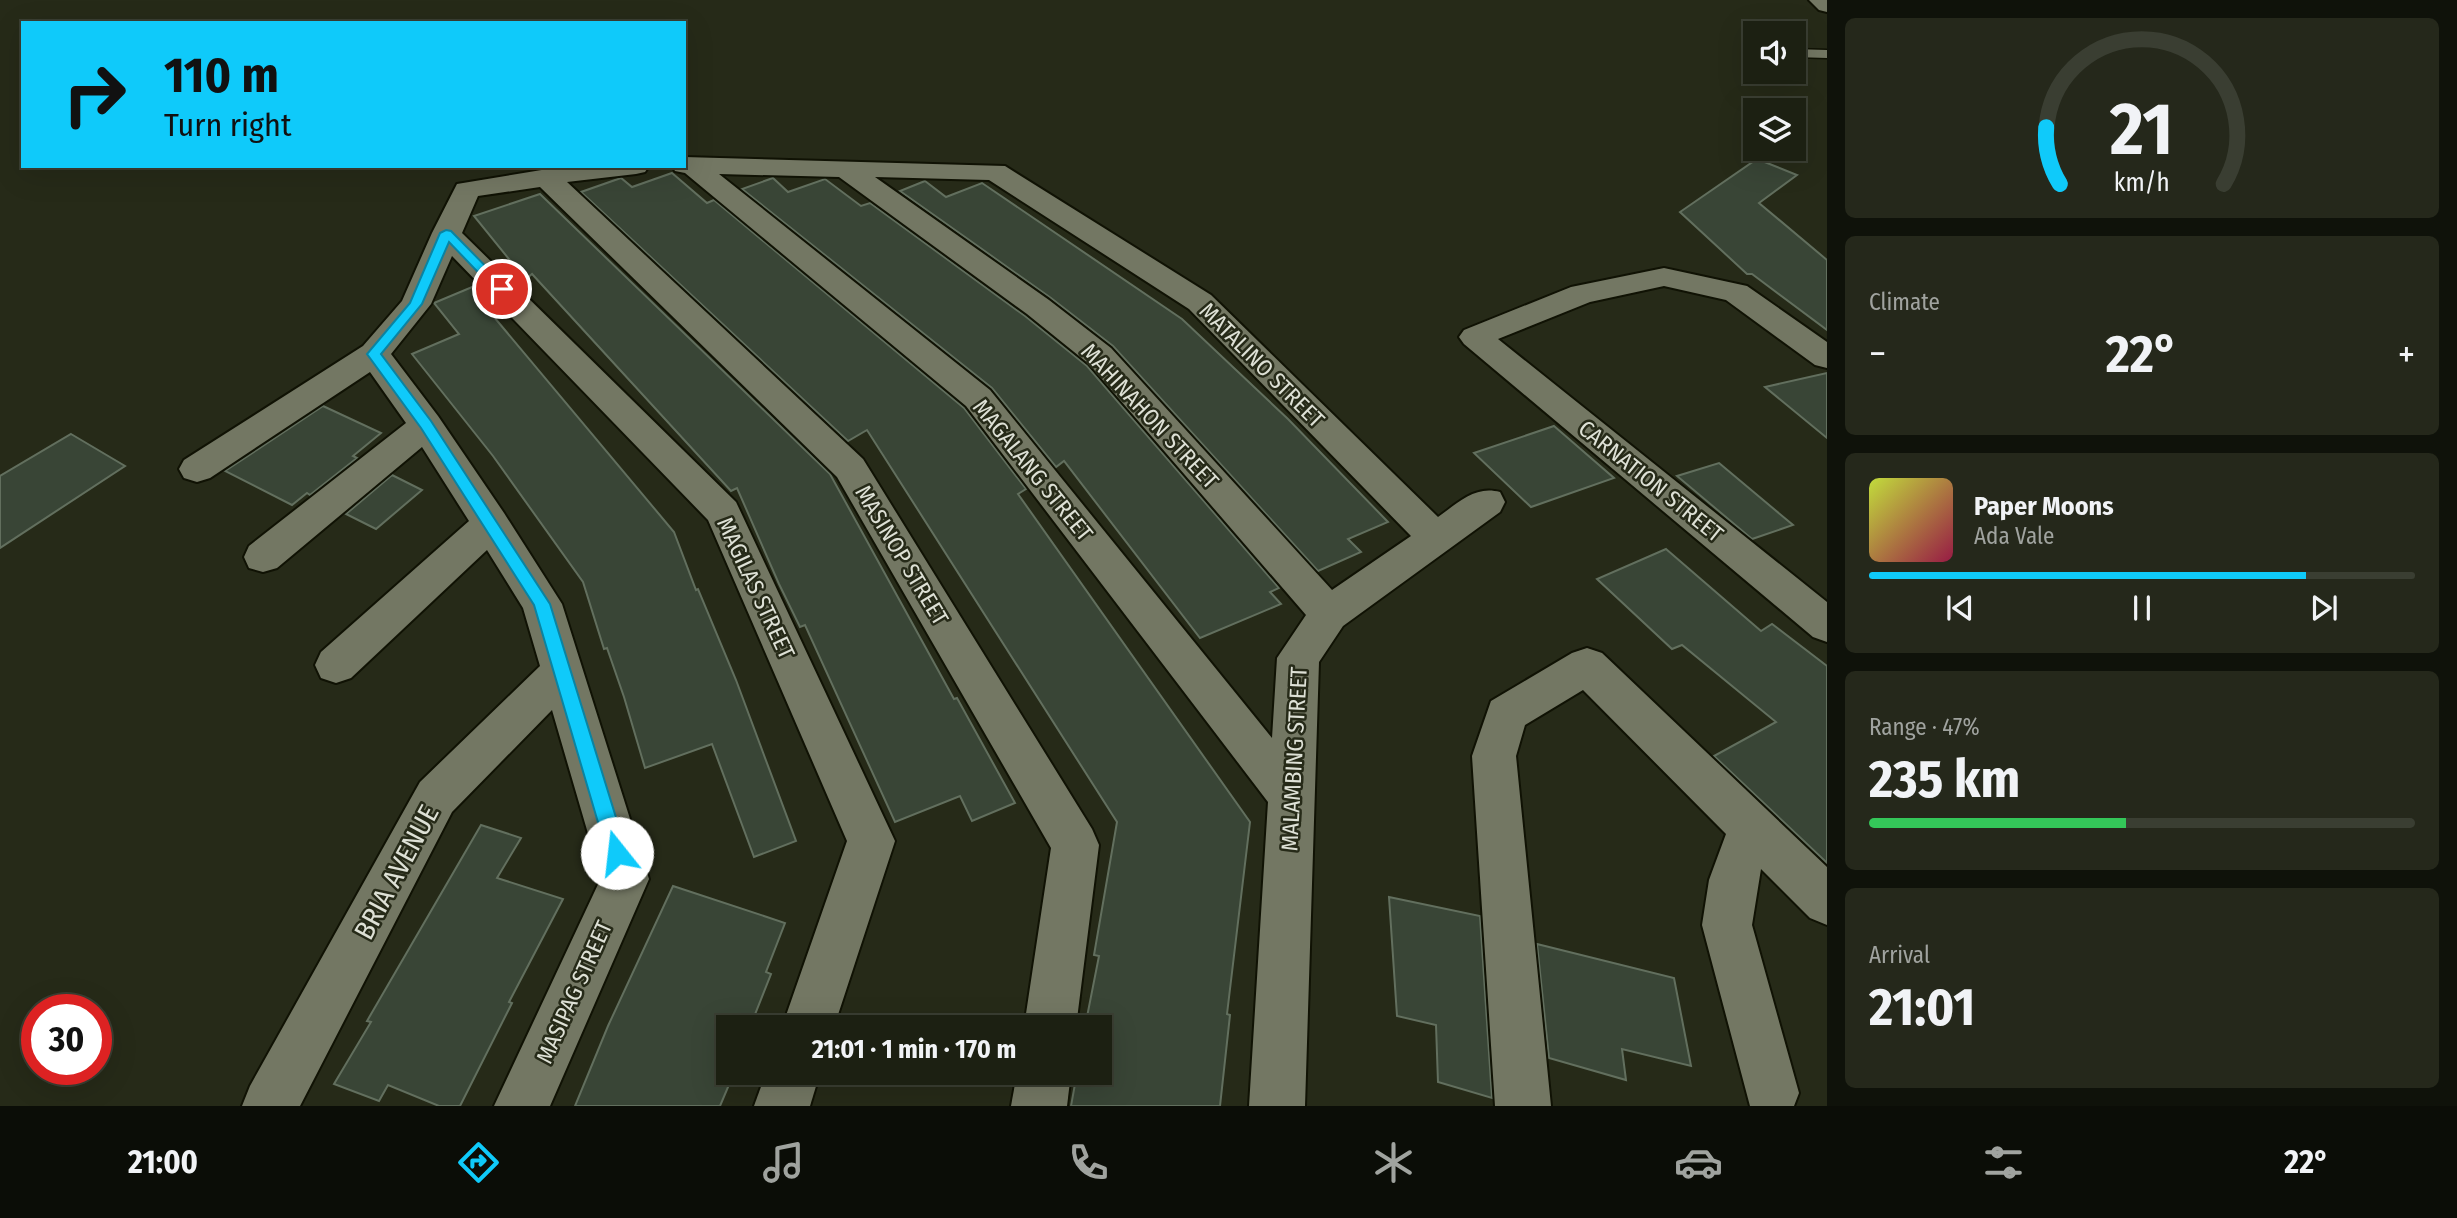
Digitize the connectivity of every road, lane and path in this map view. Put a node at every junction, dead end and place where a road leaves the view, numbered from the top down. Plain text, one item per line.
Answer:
1 (1820, 0) edge
2 (1827, 5) edge
3 (1806, 53) edge
4 (1827, 54) edge
5 (689, 166) edge
6 (620, 168) edge
7 (846, 169) junction
8 (546, 177) junction
9 (446, 233) junction
10 (374, 354) junction
11 (1827, 357) edge
12 (426, 425) junction
13 (197, 469) dead end
14 (1487, 502) dead end
15 (491, 523) junction
16 (1436, 538) junction
17 (263, 557) dead end
18 (1329, 614) junction
19 (1827, 625) edge
20 (337, 665) dead end
21 (564, 670) junction
22 (1291, 796) junction
23 (1752, 828) junction
24 (1827, 901) edge
25 (812, 1015) edge
26 (1052, 1015) edge
27 (789, 1085) edge
28 (1042, 1085) edge
29 (1772, 1093) dead end
30 (270, 1106) edge
31 (522, 1106) edge
32 (782, 1106) edge
33 (1039, 1106) edge
34 (1277, 1106) edge
35 (1523, 1106) edge

1 - 2 street
3 - 4 lane
5 - 7 street
5 - 22 street, MAGALANG STREET
6 - 8 street
7 - 16 street, MATALINO STREET
7 - 18 street, MAHINAHON STREET
8 - 9 street
8 - 26 street, MASINOP STREET
9 - 10 street
9 - 25 street, MAGILAS STREET
10 - 12 street, MASIPAG STREET
10 - 13 street
11 - 19 street, CARNATION STREET
12 - 15 street, MASIPAG STREET
12 - 17 street
14 - 16 street, MALAMBING STREET
15 - 20 street
15 - 21 street, MASIPAG STREET
16 - 18 street, MALAMBING STREET
18 - 22 street, MALAMBING STREET
21 - 30 street, BRIA AVENUE
21 - 31 street, MASIPAG STREET
22 - 34 street, MALAMBING STREET
23 - 24 street
23 - 29 street
23 - 35 street
27 - 32 street
28 - 33 street

